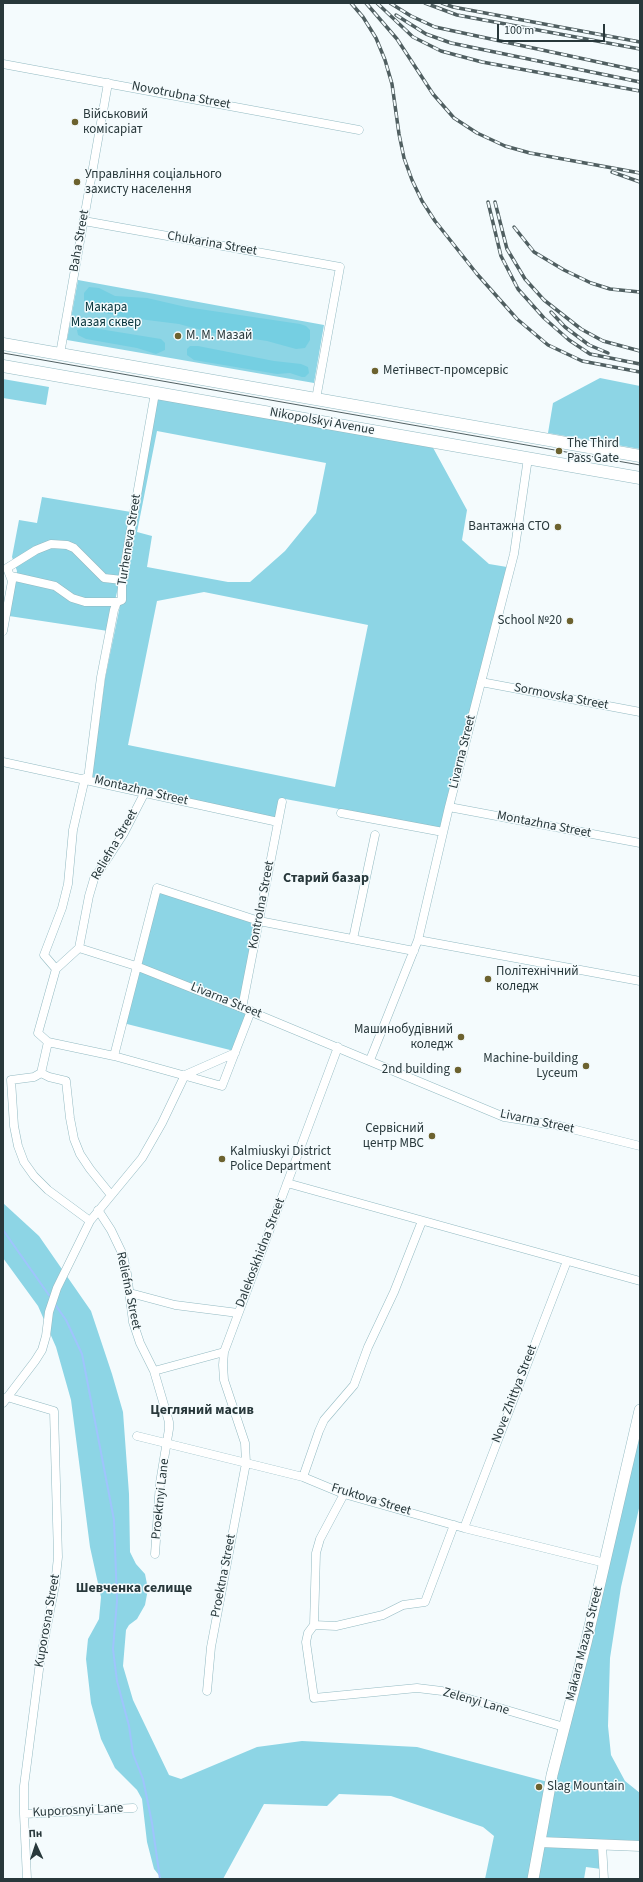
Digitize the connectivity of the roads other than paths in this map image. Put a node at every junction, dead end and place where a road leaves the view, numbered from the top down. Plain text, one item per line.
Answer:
1 (3, 64) edge
2 (108, 83) junction
3 (359, 130) dead end
4 (84, 221) junction
5 (3, 344) edge
6 (60, 354) junction
7 (3, 366) edge
8 (56, 375) junction
9 (155, 392) junction
10 (316, 399) junction
11 (531, 437) junction
12 (640, 456) edge
13 (528, 458) junction
14 (640, 478) edge
15 (5, 569) edge
16 (10, 576) junction
17 (122, 580) junction
18 (117, 602) junction
19 (3, 631) edge
20 (481, 682) junction
21 (640, 712) edge
22 (3, 762) edge
23 (87, 779) junction
24 (145, 792) junction
25 (282, 802) dead end
26 (449, 807) junction
27 (341, 813) dead end
28 (278, 822) junction
29 (443, 832) junction
30 (375, 835) dead end
31 (640, 843) edge
32 (259, 921) junction
33 (353, 939) junction
34 (418, 940) junction
35 (79, 948) junction
36 (414, 951) junction
37 (136, 966) junction
38 (56, 969) junction
39 (640, 981) edge
40 (242, 1008) junction
41 (251, 1011) junction
42 (48, 1042) junction
43 (338, 1047) junction
44 (235, 1053) junction
45 (114, 1056) junction
46 (370, 1060) junction
47 (41, 1073) junction
48 (185, 1075) junction
49 (640, 1146) edge
50 (287, 1183) junction
51 (111, 1194) junction
52 (98, 1210) junction
53 (422, 1220) junction
54 (90, 1221) junction
55 (567, 1261) junction
56 (640, 1281) edge
57 (130, 1293) junction
58 (238, 1313) junction
59 (224, 1352) junction
60 (154, 1371) junction
61 (5, 1400) edge
62 (640, 1410) edge
63 (137, 1436) dead end
64 (167, 1444) junction
65 (246, 1463) junction
66 (303, 1478) junction
67 (344, 1494) junction
68 (454, 1525) junction
69 (464, 1528) junction
70 (155, 1554) dead end
71 (605, 1563) junction
72 (314, 1625) junction
73 (207, 1691) dead end
74 (564, 1727) junction
75 (133, 1808) dead end
76 (24, 1814) junction
77 (540, 1842) junction
78 (602, 1845) junction
79 (640, 1846) edge
80 (27, 1879) edge
81 (533, 1879) edge
82 (604, 1879) edge

1 - 2 street, Novotrubna Street
2 - 3 street, Novotrubna Street
2 - 4 street, Baha Street
4 - 6 street, Baha Street
4 - 10 street, Chukarina Street
5 - 6 main road, Nikopolskyi Avenue
6 - 8 main road, Baha Street
6 - 10 main road, Nikopolskyi Avenue
7 - 8 main road, Nikopolskyi Avenue
8 - 9 main road, Nikopolskyi Avenue
9 - 13 main road, Nikopolskyi Avenue
9 - 17 street, Turheneva Street
10 - 11 main road, Nikopolskyi Avenue
11 - 12 main road, Nikopolskyi Avenue
11 - 13 main road, Livarna Street
13 - 14 main road, Nikopolskyi Avenue
13 - 20 street, Livarna Street
15 - 16 street
15 - 17 street
16 - 18 street
16 - 19 street
17 - 18 street, Turheneva Street
18 - 23 street, Turheneva Street
20 - 21 street, Sormovska Street
20 - 26 street, Livarna Street
22 - 23 street, Montazhna Street
23 - 24 street, Montazhna Street
23 - 38 street
24 - 28 street, Montazhna Street
24 - 35 street, Reliefna Street
25 - 28 street, Kontrolna Street
26 - 29 street, Livarna Street
26 - 31 street, Montazhna Street
27 - 29 street
28 - 32 street, Kontrolna Street
29 - 34 street, Livarna Street
30 - 33 street
32 - 33 street
32 - 37 street
32 - 40 street, Kontrolna Street
33 - 36 street
34 - 36 street, Livarna Street
34 - 39 street
35 - 37 street, Livarna Street
35 - 38 street
36 - 46 street, Livarna Street
37 - 40 street, Livarna Street
37 - 45 street
38 - 42 street
40 - 41 street, Livarna Street
41 - 43 street, Livarna Street
41 - 44 street
42 - 45 street
42 - 47 street
43 - 46 street, Livarna Street
43 - 50 street, Dalekoskhidna Street
44 - 48 street
44 - 48 street
45 - 48 street
46 - 49 street, Livarna Street
47 - 51 street
47 - 54 street
48 - 51 street
50 - 53 street
50 - 58 street, Dalekoskhidna Street
51 - 52 street
52 - 54 street
52 - 57 street, Reliefna Street
53 - 55 street
53 - 66 street
54 - 61 street
55 - 56 street
55 - 69 street, Nove Zhittya Street
57 - 58 street
57 - 60 street, Reliefna Street
58 - 59 street, Dalekoskhidna Street
59 - 60 street
59 - 65 street, Dalekoskhidna Street
60 - 64 street, Reliefna Street
61 - 76 street, Kuporosna Street
62 - 71 main road, Makara Mazaya Street
63 - 64 street, Fruktova Street
64 - 65 street, Fruktova Street
64 - 70 street, Proektnyi Lane
65 - 66 street, Fruktova Street
65 - 73 street, Proektna Street
66 - 67 street, Fruktova Street
67 - 68 street, Fruktova Street
67 - 72 street
68 - 69 street, Fruktova Street
68 - 72 street
69 - 71 street, Fruktova Street
71 - 74 main road, Makara Mazaya Street
72 - 74 street, Zelenyi Lane
74 - 77 main road, Makara Mazaya Street
75 - 76 street, Kuporosnyi Lane
76 - 80 street, Kuporosna Street
77 - 78 street
77 - 81 main road, Makara Mazaya Street
78 - 79 street
78 - 82 street

